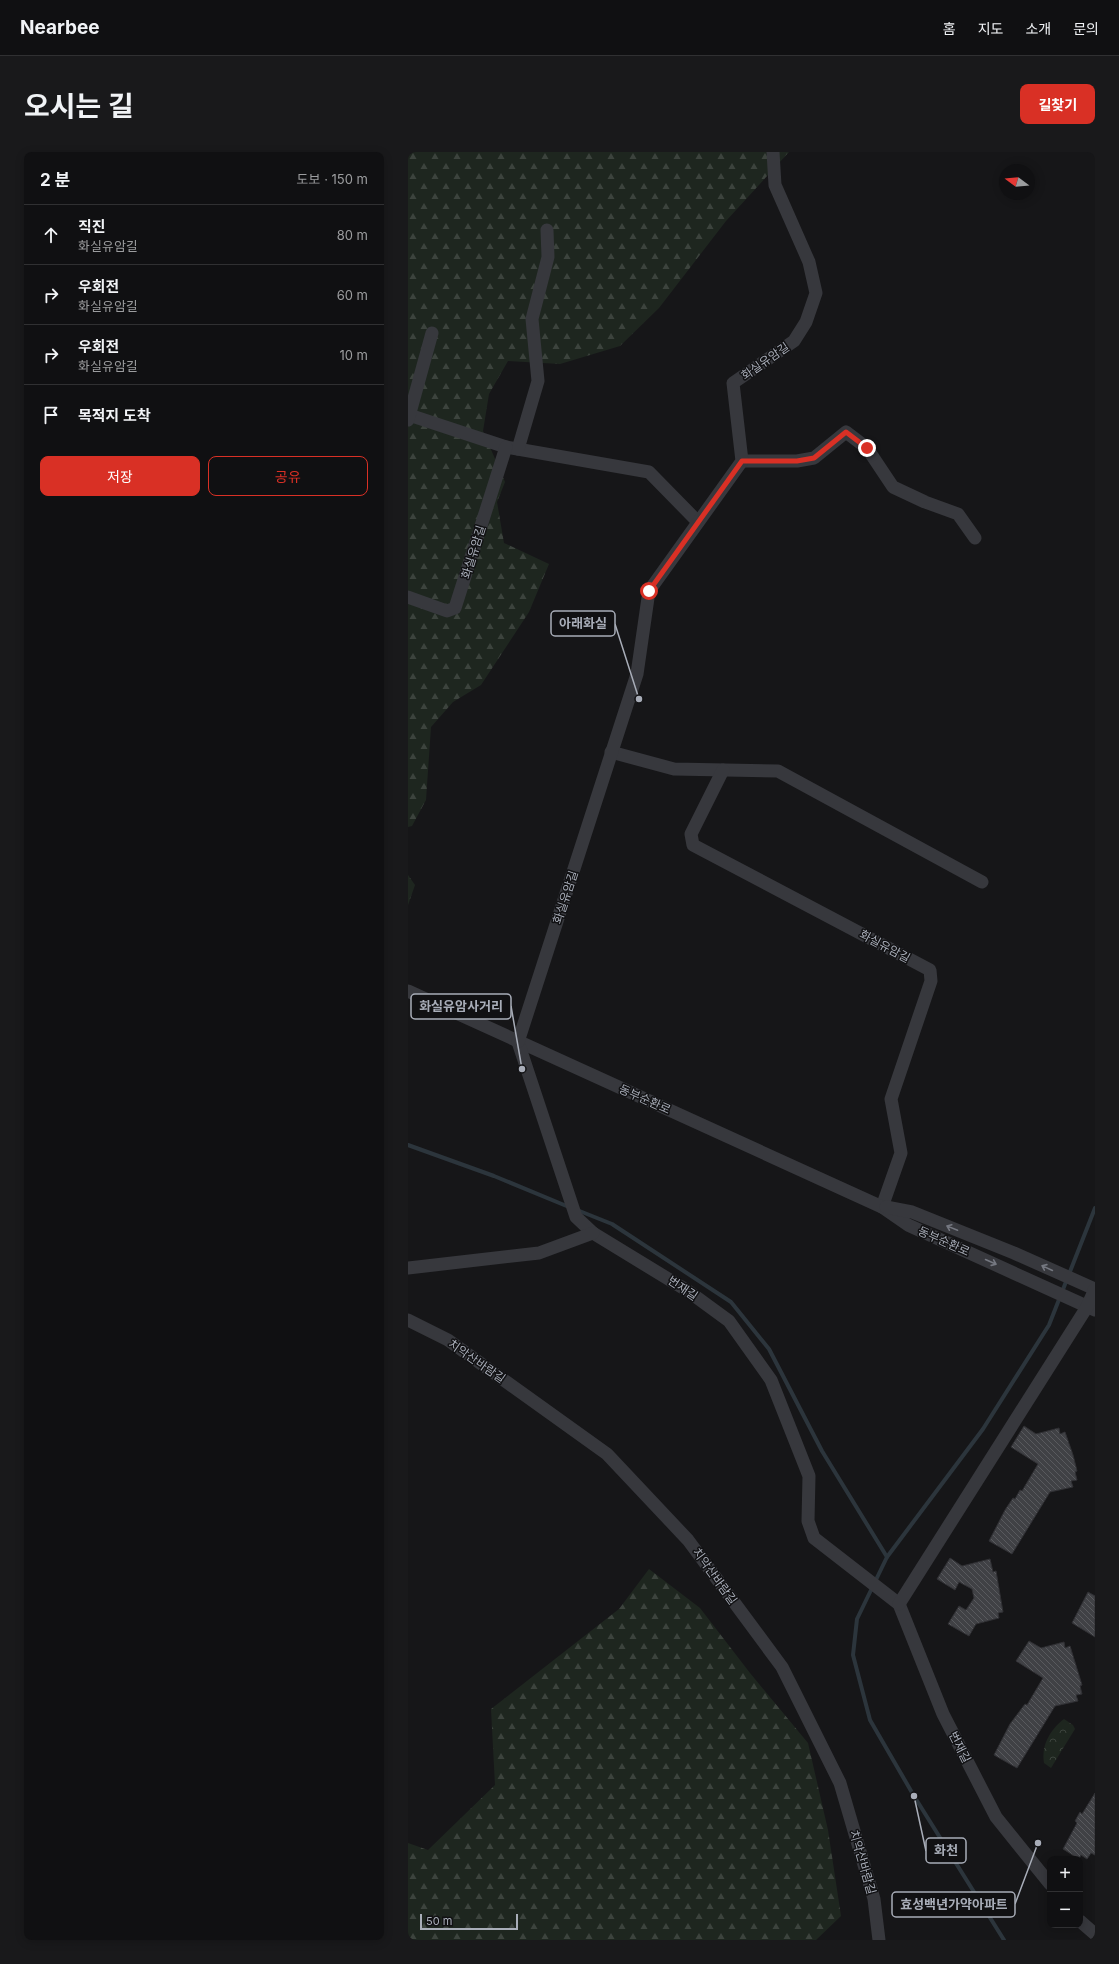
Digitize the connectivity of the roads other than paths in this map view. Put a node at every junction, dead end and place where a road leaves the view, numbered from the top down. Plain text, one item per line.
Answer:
1 (773, 152) edge
2 (547, 230) dead end
3 (432, 333) dead end
4 (409, 418) edge
5 (512, 448) junction
6 (742, 461) junction
7 (698, 522) junction
8 (975, 538) dead end
9 (408, 597) edge
10 (611, 752) junction
11 (723, 770) junction
12 (982, 882) dead end
13 (408, 991) edge
14 (518, 1042) junction
15 (882, 1207) junction
16 (593, 1233) junction
17 (408, 1268) edge
18 (1095, 1289) edge
19 (1091, 1308) edge
20 (408, 1320) edge
21 (895, 1601) junction
22 (1047, 1880) edge
23 (1083, 1924) edge
24 (1095, 1934) edge
25 (879, 1940) edge

1 - 6 street, 화실유암길
2 - 5 street, 화실유암길
3 - 4 street
4 - 5 street
5 - 7 street
5 - 9 street, 화실유암길
6 - 7 street, 화실유암길
6 - 8 street
7 - 10 street, 화실유암길
10 - 11 street
10 - 14 street, 화실유암길
11 - 12 street
11 - 15 street, 화실유암길
13 - 14 street, 동부순환로
14 - 15 street, 동부순환로
14 - 16 street, 번재길
18 -> 15 street, 동부순환로
15 -> 19 street, 동부순환로
16 - 17 street
16 - 21 street, 번재길
18 - 19 street
19 - 21 street
20 - 25 street, 치악산바람길
21 - 22 street, 번재길
23 - 24 street

